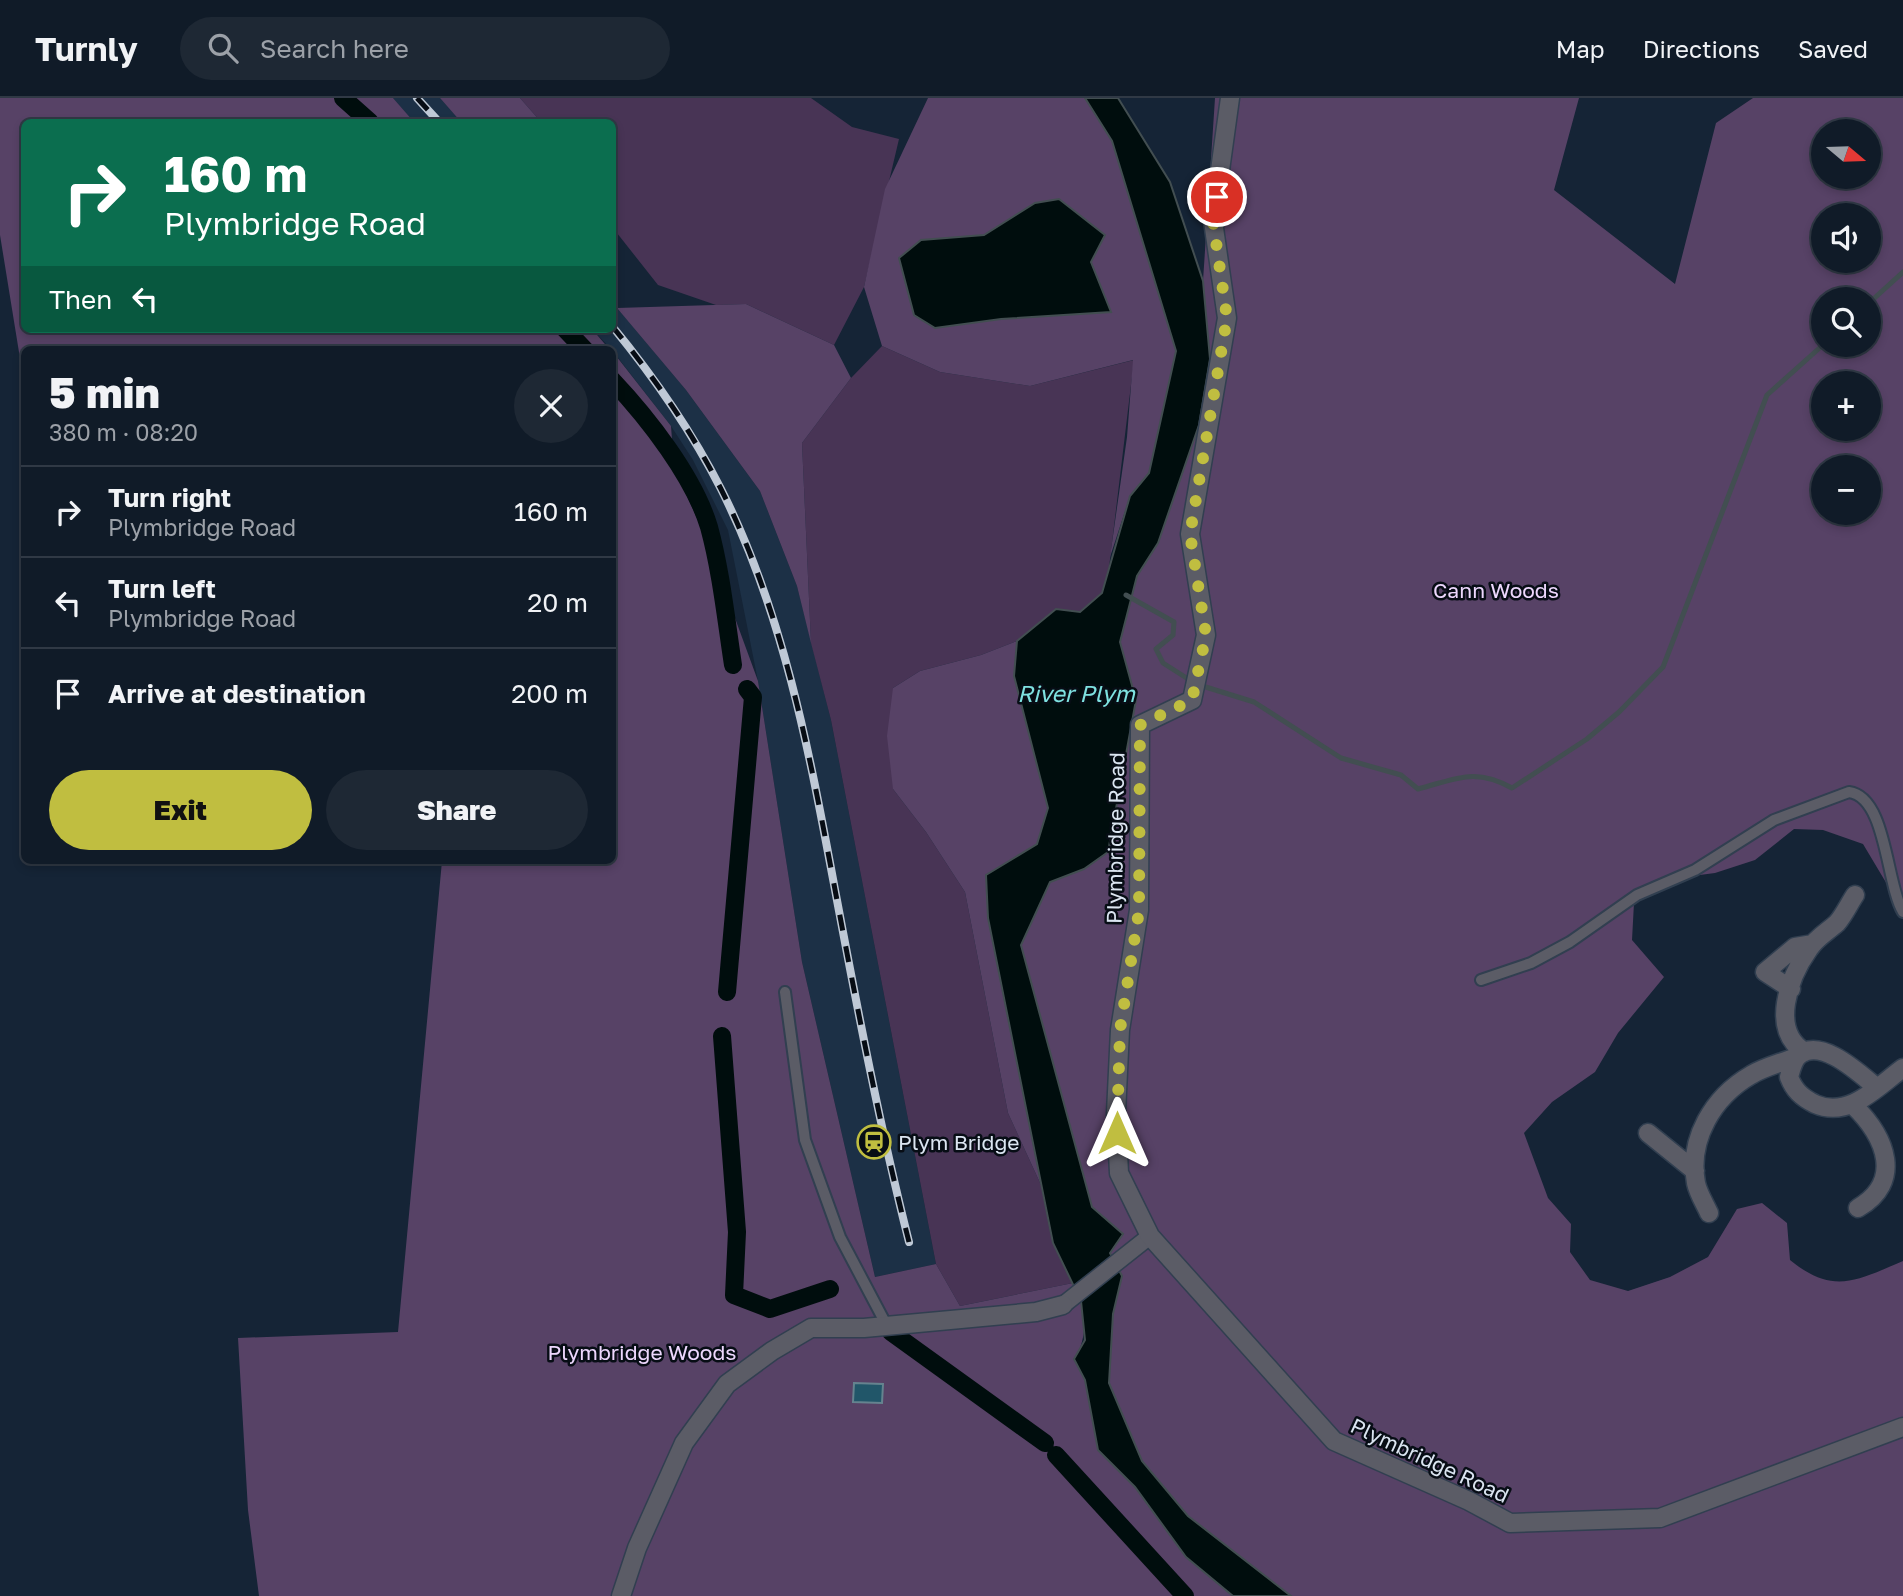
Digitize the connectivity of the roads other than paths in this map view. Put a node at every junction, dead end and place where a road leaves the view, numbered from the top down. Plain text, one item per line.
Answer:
1 (1230, 98) edge
2 (1855, 895) dead end
3 (1903, 912) edge
4 (1813, 944) junction
5 (1481, 980) dead end
6 (1791, 989) junction
7 (785, 992) dead end
8 (1800, 1055) junction
9 (1903, 1069) edge
10 (1876, 1087) junction
11 (1853, 1105) junction
12 (1648, 1133) dead end
13 (1695, 1171) junction
14 (1858, 1208) dead end
15 (1709, 1213) dead end
16 (1150, 1236) junction
17 (1063, 1305) joint
18 (887, 1326) junction
19 (1903, 1427) edge
20 (621, 1596) edge

1 - 16 street, Plymbridge Road
2 - 4 street
3 - 5 lane
4 - 6 street
4 - 6 street
6 - 8 street
7 - 18 lane
8 - 10 street
8 - 11 street
8 - 13 street
9 - 10 street
10 - 11 street
11 - 14 street
12 - 13 street
13 - 15 street
16 - 17 street
16 - 19 street, Plymbridge Road
17 - 18 street
18 - 20 street

